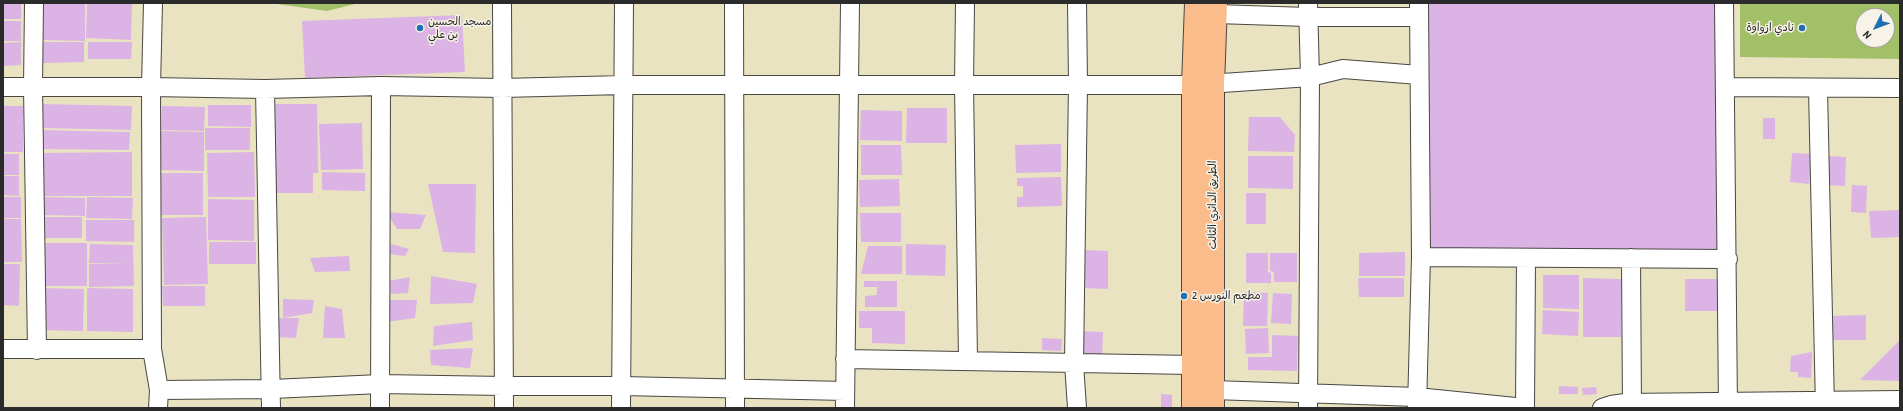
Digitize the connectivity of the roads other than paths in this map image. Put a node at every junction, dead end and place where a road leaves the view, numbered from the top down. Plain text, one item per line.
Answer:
1 (34, 3) edge
2 (153, 3) edge
3 (502, 3) edge
4 (624, 3) edge
5 (734, 3) edge
6 (850, 3) edge
7 (965, 3) edge
8 (1077, 3) edge
9 (1196, 3) edge
10 (1724, 3) edge
11 (1216, 9) edge
12 (1308, 10) edge
13 (1419, 10) edge
14 (1420, 75) junction
15 (1310, 77) junction
16 (964, 84) junction
17 (1078, 84) junction
18 (624, 85) junction
19 (850, 85) junction
20 (1203, 85) junction
21 (381, 86) junction
22 (733, 86) junction
23 (3, 87) edge
24 (33, 87) junction
25 (151, 87) junction
26 (1726, 87) junction
27 (502, 88) junction
28 (1900, 88) edge
29 (265, 89) junction
30 (1818, 89) junction
31 (1421, 256) junction
32 (1526, 258) junction
33 (1631, 258) junction
34 (1728, 259) junction
35 (3, 349) edge
36 (152, 349) junction
37 (36, 350) junction
38 (845, 359) junction
39 (968, 361) junction
40 (1074, 363) junction
41 (1193, 365) junction
42 (380, 384) junction
43 (504, 386) junction
44 (622, 386) junction
45 (735, 388) junction
46 (272, 389) junction
47 (159, 390) junction
48 (1213, 399) edge
49 (845, 400) edge
50 (1900, 400) edge
51 (1309, 401) edge
52 (1417, 403) edge
53 (1825, 404) edge
54 (1632, 405) edge
55 (1728, 405) edge
56 (158, 408) edge
57 (272, 408) edge
58 (380, 408) edge
59 (504, 408) edge
60 (622, 408) edge
61 (735, 408) edge
62 (1077, 408) edge
63 (1193, 408) edge
64 (1525, 408) edge
65 (1602, 408) edge

1 - 24 street
2 - 25 street
3 - 27 street
4 - 18 street
5 - 22 street
6 - 19 street
7 - 16 street
8 - 17 street
9 - 20 highway, الطريق الدائري الثالث
10 - 26 street
11 - 12 street
11 - 20 highway, الطريق الدائري الثالث
12 - 13 street
12 - 15 street
13 - 14 street
14 - 15 street
14 - 31 street
15 - 20 street
15 - 51 street
16 - 17 street
16 - 19 street
16 - 39 street
17 - 20 street
17 - 40 street
18 - 22 street
18 - 27 street
18 - 44 street
19 - 22 street
19 - 38 street
20 - 41 highway, الطريق الدائري الثالث
20 - 48 highway, الطريق الدائري الثالث
21 - 27 street
21 - 29 street
21 - 42 street
22 - 45 street
23 - 24 street
24 - 25 street
24 - 37 street
25 - 29 street
25 - 36 street
26 - 30 street
26 - 34 street
27 - 43 street
28 - 30 street
29 - 46 street
30 - 53 street
31 - 32 street
31 - 52 street
32 - 33 street
32 - 64 street
33 - 34 street
33 - 54 street
34 - 55 street
35 - 37 street
36 - 37 street
36 - 47 street
38 - 39 street
38 - 49 street
39 - 40 street
40 - 41 street
40 - 62 street
41 - 63 highway, الطريق الدائري الثالث
42 - 43 street
42 - 46 street
42 - 58 street
43 - 44 street
43 - 59 street
44 - 45 street
44 - 60 street
45 - 49 street
45 - 61 street
46 - 47 street
46 - 57 street
47 - 56 street
48 - 51 street
50 - 53 street
51 - 52 street
52 - 64 street
53 - 55 street
54 - 55 street
54 - 65 street

